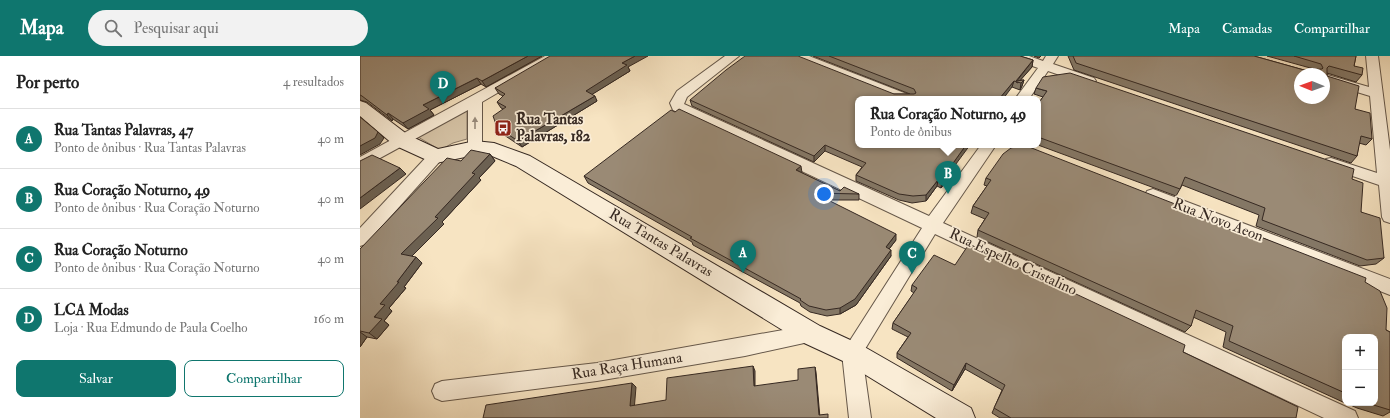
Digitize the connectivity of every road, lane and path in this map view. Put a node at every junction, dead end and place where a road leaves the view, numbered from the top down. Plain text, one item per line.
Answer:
1 (554, 56) edge
2 (733, 56) edge
3 (798, 56) edge
4 (1017, 56) edge
5 (1372, 56) edge
6 (1049, 61) edge
7 (1330, 80) edge
8 (1106, 86) edge
9 (1376, 93) junction
10 (899, 96) edge
11 (1024, 96) edge
12 (475, 99) junction
13 (360, 107) edge
14 (401, 140) junction
15 (475, 148) junction
16 (987, 148) edge
17 (436, 156) junction
18 (1317, 158) edge
19 (360, 164) edge
20 (1386, 182) junction
21 (1135, 188) edge
22 (1390, 217) edge
23 (933, 224) junction
24 (360, 239) edge
25 (1390, 287) edge
26 (811, 334) junction
27 (852, 353) junction
28 (442, 391) dead end
29 (860, 418) edge
30 (961, 418) edge
31 (1347, 418) edge

1 - 12 street
2 - 23 street, Rua Espelho Cristalino
3 - 10 street
4 - 6 street
5 - 9 street
6 - 8 street
6 - 11 street
7 - 9 street
9 - 20 street
12 - 14 street
15 -> 12 street
13 - 14 street
14 - 17 street
14 - 19 street
15 - 17 street, Rua Tantas Palavras
15 - 26 street, Rua Tantas Palavras
16 - 23 street
17 - 24 street
18 - 20 street
20 - 22 street
21 - 25 street, Rua Novo Aeon
23 - 27 street
23 - 31 street, Rua Espelho Cristalino
26 - 27 street, Rua Tantas Palavras
26 - 28 street, Rua Raça Humana
27 - 29 street
27 - 30 street, Rua Tantas Palavras

